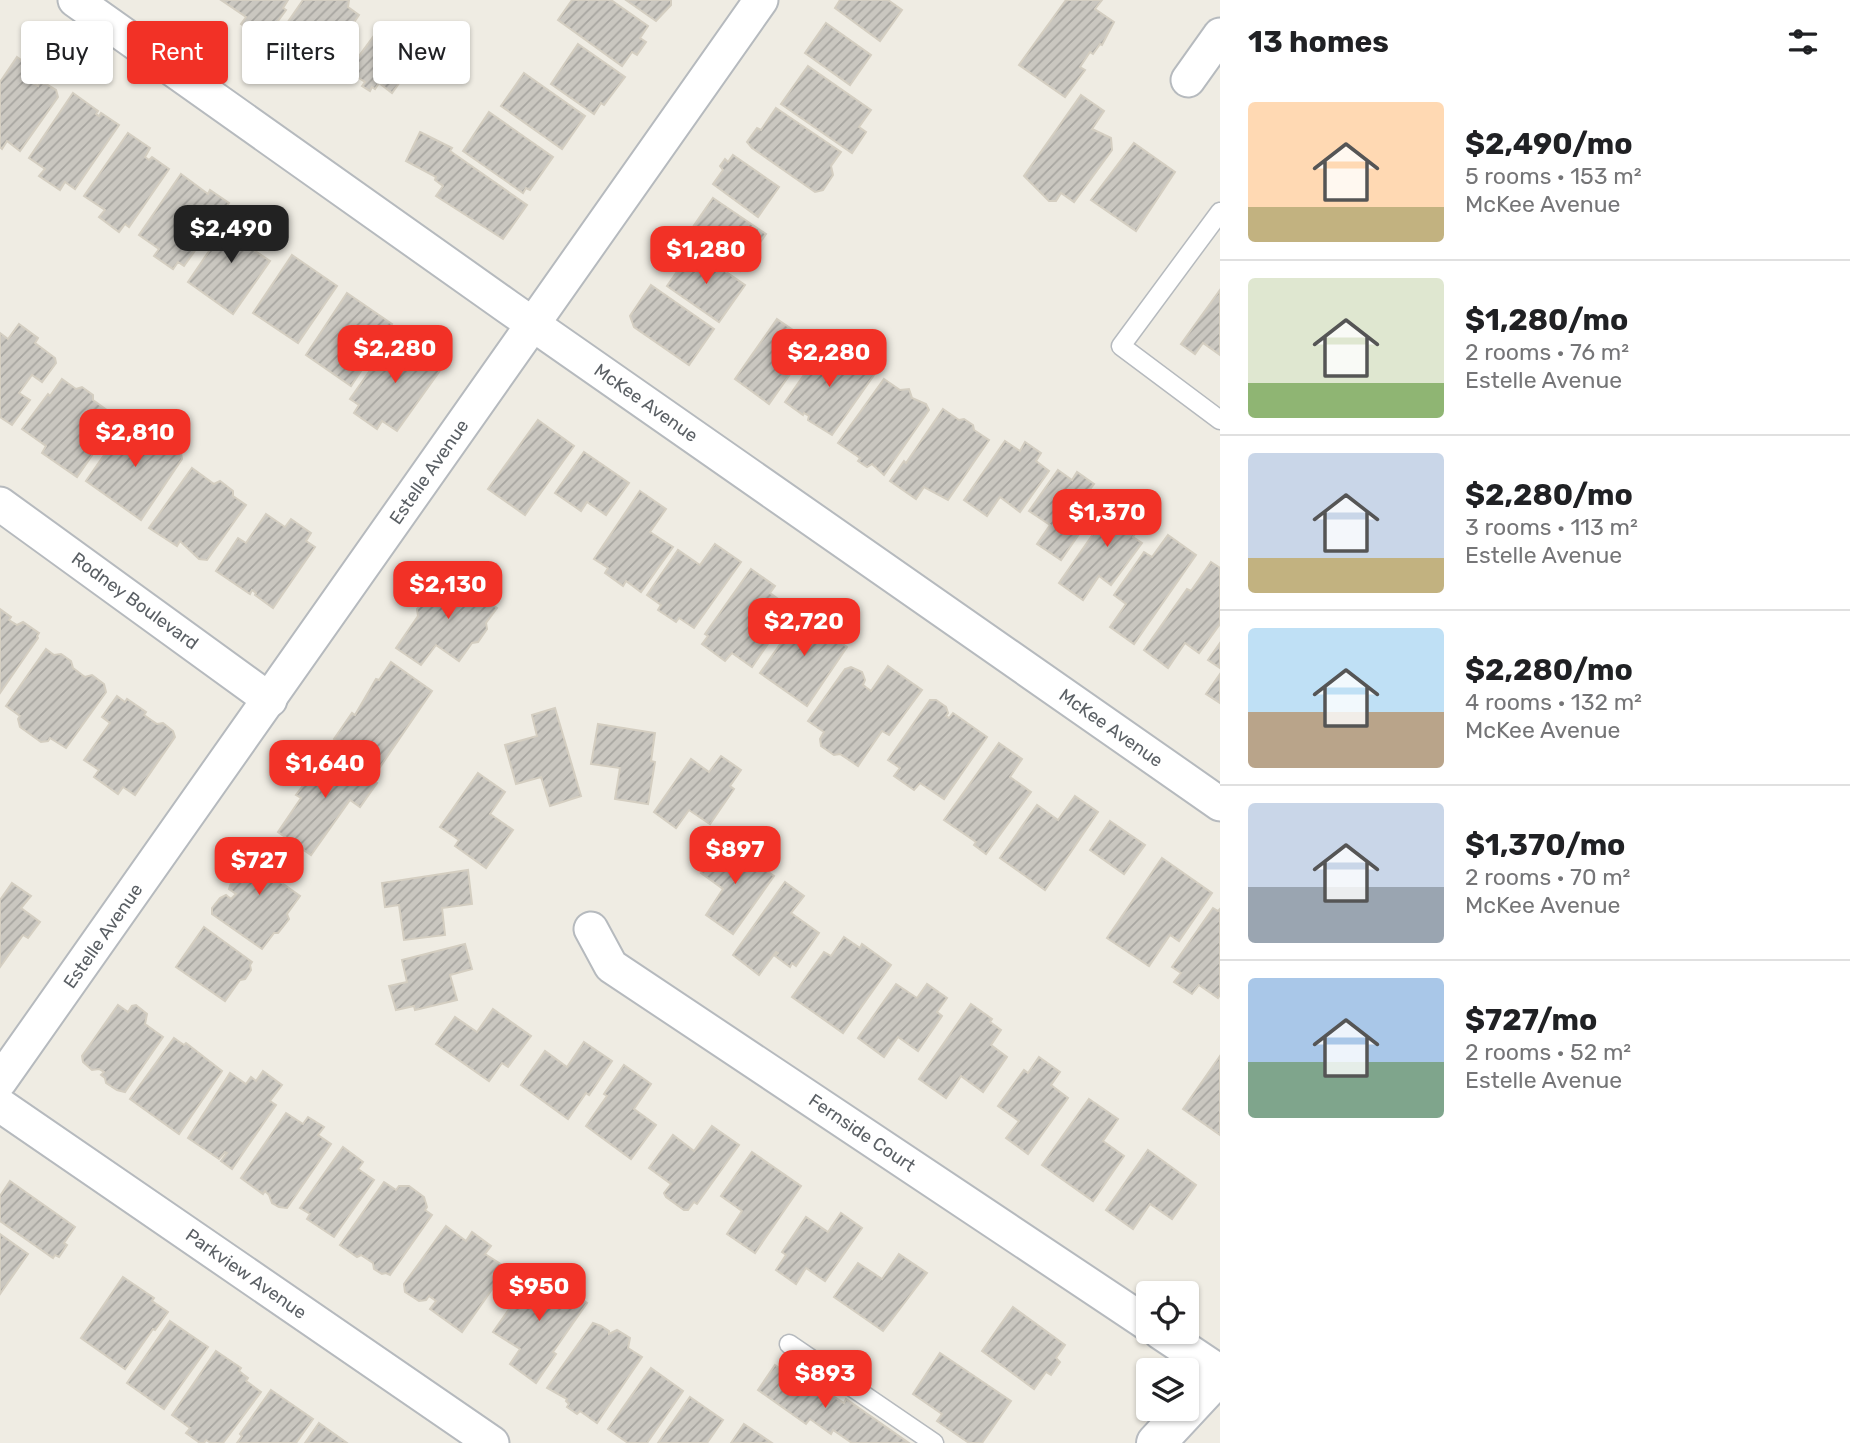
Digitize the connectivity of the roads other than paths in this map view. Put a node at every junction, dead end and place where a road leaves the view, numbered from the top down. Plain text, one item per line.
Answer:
1 (75, 0) edge
2 (761, 0) edge
3 (1220, 35) edge
4 (1188, 80) dead end
5 (1220, 212) edge
6 (533, 324) junction
7 (1220, 420) edge
8 (0, 503) edge
9 (270, 700) junction
10 (1220, 804) edge
11 (591, 929) dead end
12 (0, 1081) edge
13 (0, 1105) edge
14 (1136, 1316) edge
15 (789, 1344) dead end
16 (1178, 1344) edge
17 (1220, 1373) edge
18 (492, 1443) edge
19 (934, 1443) edge
20 (1156, 1443) edge

1 - 6 street, McKee Avenue
2 - 6 street, Estelle Avenue
3 - 4 street
5 - 7 lane
6 - 9 street, Estelle Avenue
6 - 10 street, McKee Avenue
8 - 9 street, Rodney Boulevard
9 - 12 street, Estelle Avenue
11 - 14 street, Fernside Court
13 - 18 street, Parkview Avenue
15 - 19 lane
16 - 17 street
17 - 20 main road

